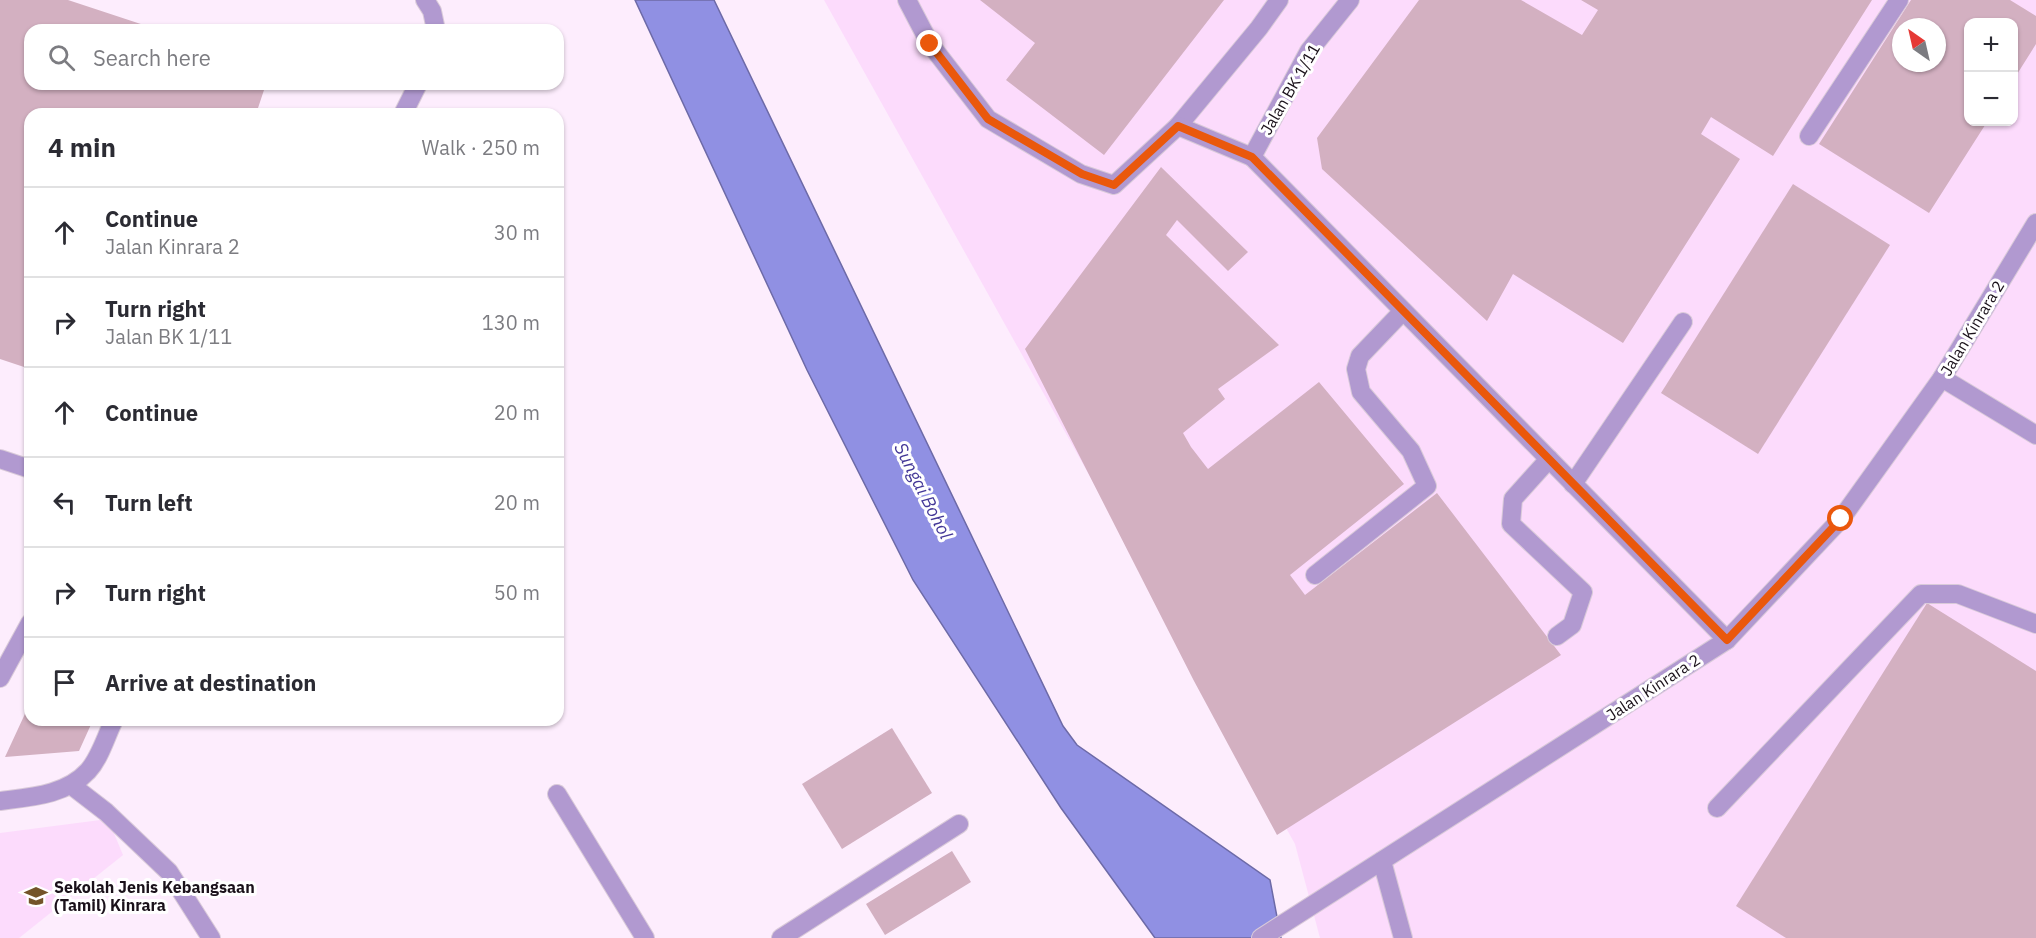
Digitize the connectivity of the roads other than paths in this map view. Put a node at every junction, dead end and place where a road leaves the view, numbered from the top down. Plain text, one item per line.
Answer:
1 (425, 0) edge
2 (907, 0) edge
3 (1279, 0) edge
4 (1350, 0) edge
5 (1899, 0) edge
6 (435, 24) edge
7 (414, 90) edge
8 (406, 108) edge
9 (1178, 126) junction
10 (1809, 136) dead end
11 (1252, 157) junction
12 (2036, 223) edge
13 (1403, 311) junction
14 (1683, 322) dead end
15 (1942, 378) junction
16 (2036, 435) edge
17 (0, 459) edge
18 (1549, 459) junction
19 (24, 467) edge
20 (1573, 483) junction
21 (1316, 575) dead end
22 (2036, 624) edge
23 (24, 634) edge
24 (1557, 636) dead end
25 (1727, 640) junction
26 (0, 678) edge
27 (111, 726) edge
28 (71, 785) junction
29 (557, 794) dead end
30 (0, 801) edge
31 (1718, 808) dead end
32 (960, 824) dead end
33 (1382, 861) junction
34 (211, 938) edge
35 (645, 938) edge
36 (782, 938) edge
37 (1261, 938) edge
38 (1403, 938) edge

1 - 6 street
2 - 9 street
3 - 9 street
4 - 11 street, Jalan BK 1/11
5 - 10 street
7 - 8 street
9 - 11 street
11 - 13 street
12 - 15 street, Jalan Kinrara 2
13 - 18 street
13 - 21 street
14 - 20 street
15 - 16 street
15 - 25 street, Jalan Kinrara 2
17 - 19 street
18 - 20 street
18 - 24 street
20 - 25 street
22 - 31 street
23 - 26 street
25 - 33 street, Jalan Kinrara 2
27 - 28 street
28 - 30 street
28 - 34 street
29 - 35 street
32 - 36 street
33 - 37 street, Jalan Kinrara 2
33 - 38 street

